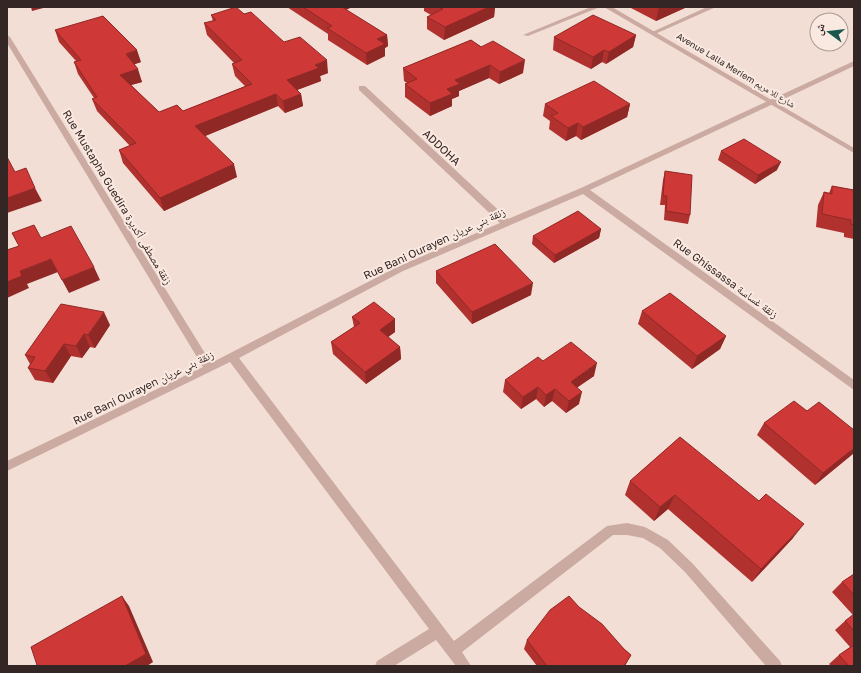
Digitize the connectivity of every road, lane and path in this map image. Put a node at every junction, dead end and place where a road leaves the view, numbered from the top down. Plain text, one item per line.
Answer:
1 (597, 7) edge
2 (607, 7) edge
3 (713, 7) edge
4 (653, 33) junction
5 (526, 35) dead end
6 (7, 37) edge
7 (854, 63) edge
8 (362, 88) dead end
9 (770, 103) junction
10 (854, 151) edge
11 (584, 190) junction
12 (506, 223) junction
13 (232, 357) junction
14 (210, 368) junction
15 (854, 386) edge
16 (7, 466) edge
17 (438, 631) junction
18 (453, 650) junction
19 (382, 666) edge
20 (464, 666) edge
21 (775, 666) edge

1 - 5 street
2 - 4 street, Avenue Lalla Meriem شارع للا مريم
3 - 4 street
4 - 9 street, Avenue Lalla Meriem شارع للا مريم
6 - 14 street, Rue Mustapha Guedira زنقة مصطفى أكديرة
7 - 9 street, Rue Bani Ourayen زنقة بني عريان
8 - 12 street, ADDOHA
9 - 10 street, Avenue Lalla Meriem شارع للا مريم
9 - 11 street, Rue Bani Ourayen زنقة بني عريان
11 - 12 street, Rue Bani Ourayen زنقة بني عريان
11 - 15 street, Rue Ghissassa زنقة غساسة
12 - 13 street, Rue Bani Ourayen زنقة بني عريان
13 - 14 street, Rue Bani Ourayen زنقة بني عريان
13 - 17 street
14 - 16 street, Rue Bani Ourayen زنقة بني عريان
17 - 18 street
17 - 19 street
18 - 20 street
18 - 21 street

